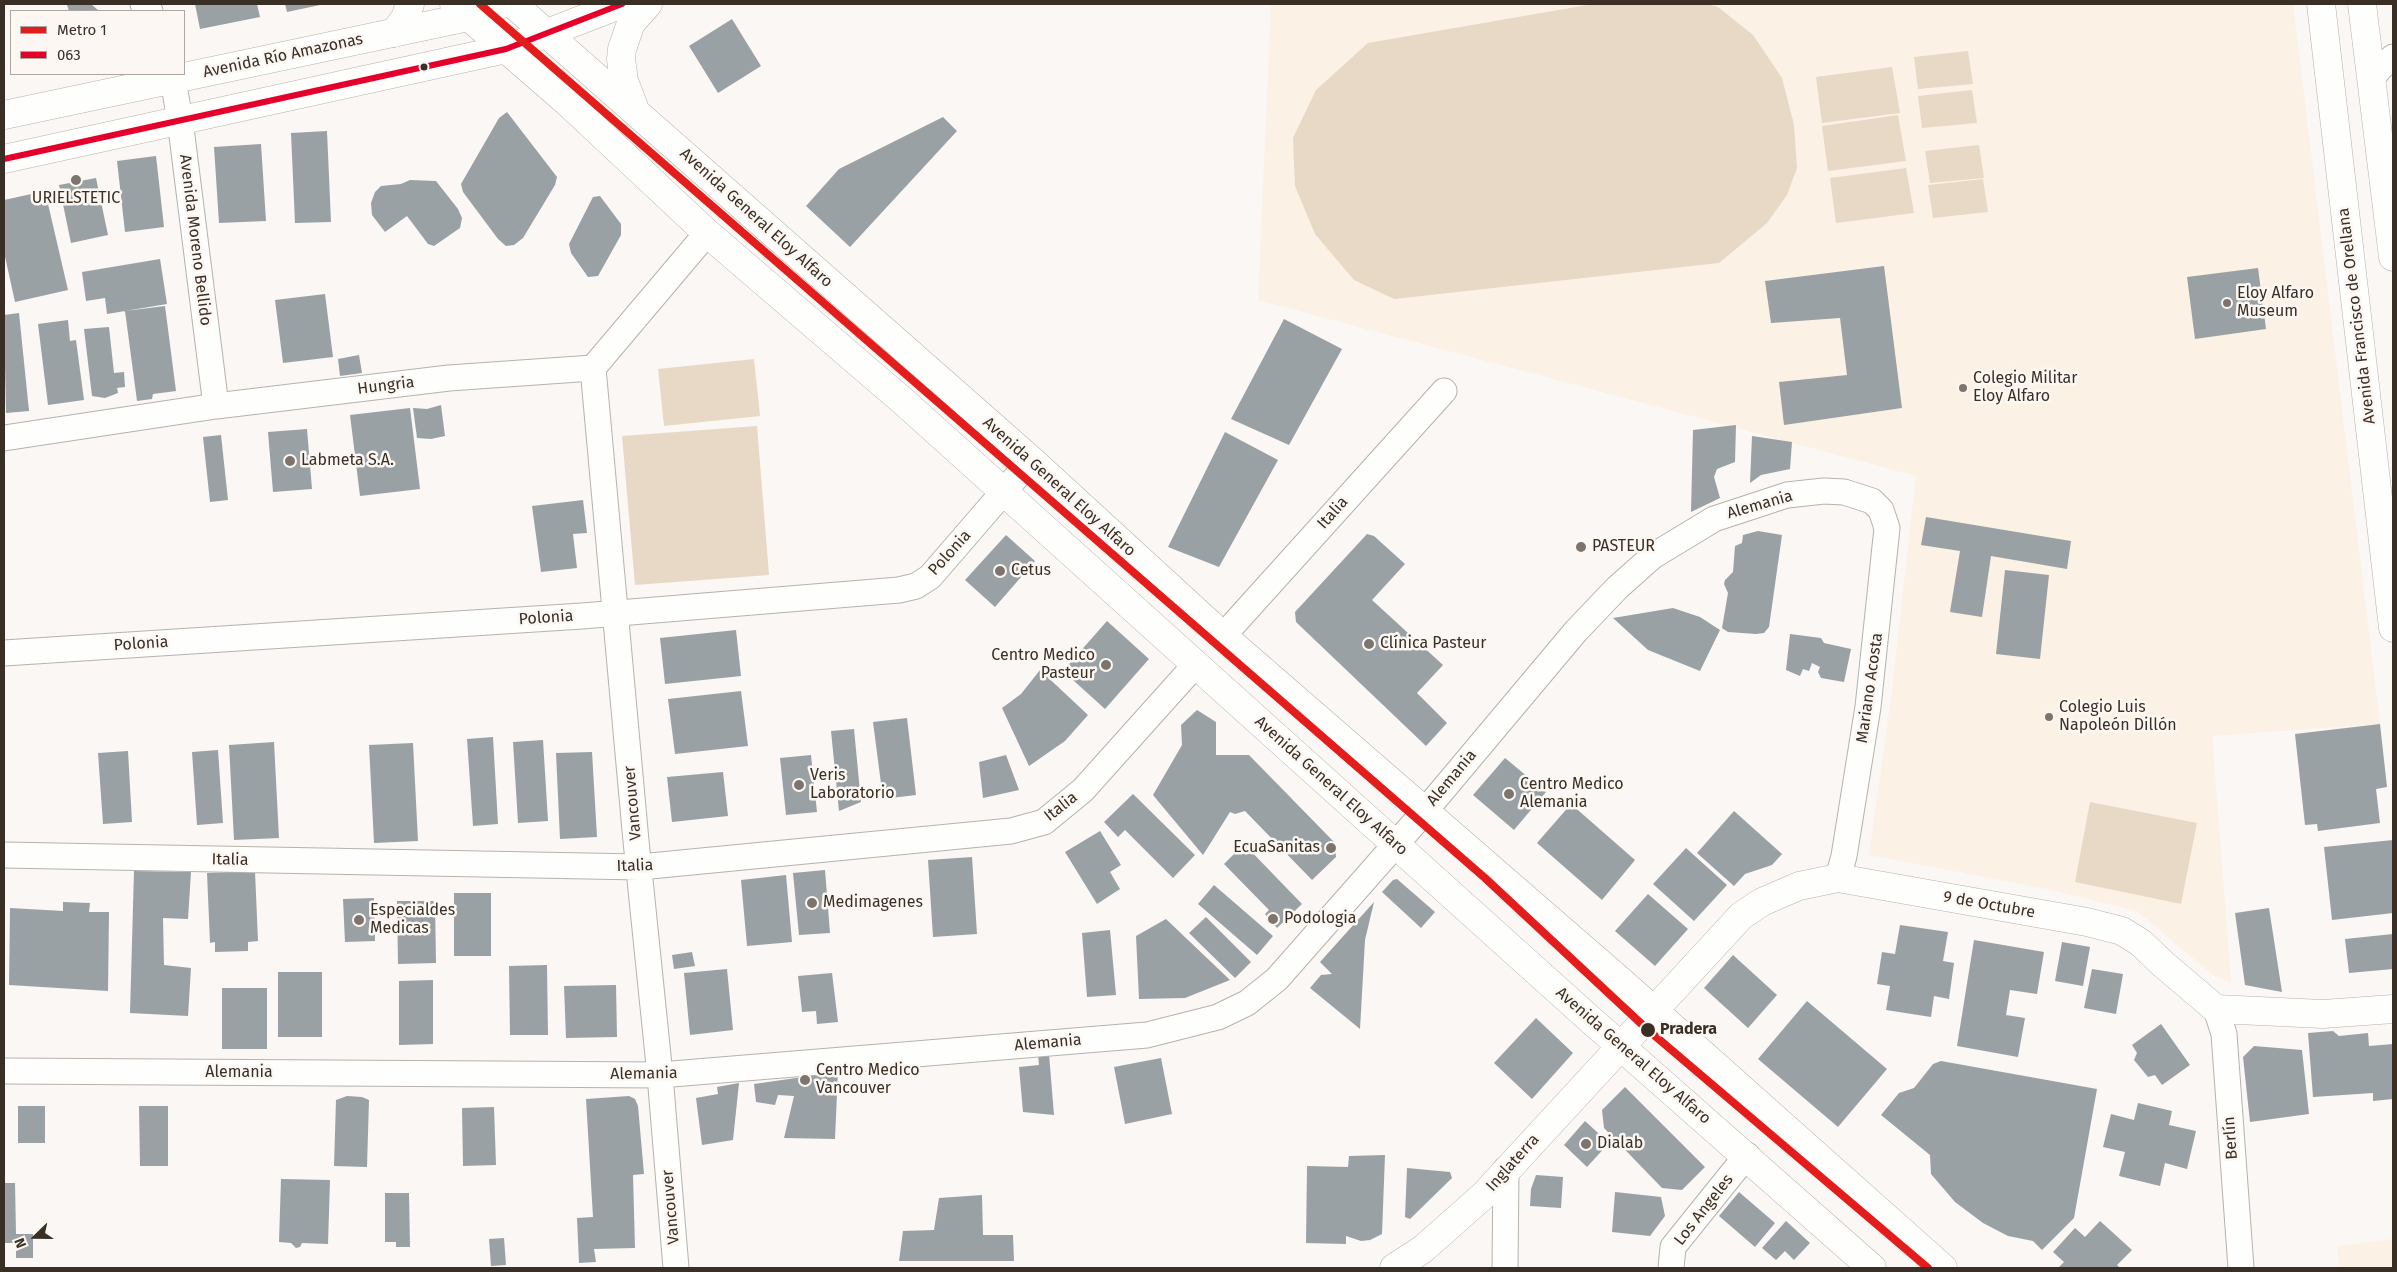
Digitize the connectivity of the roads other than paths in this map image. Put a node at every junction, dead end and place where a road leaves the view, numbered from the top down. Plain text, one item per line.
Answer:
1 (410, 4) edge
2 (502, 4) edge
3 (513, 4) edge
4 (622, 4) edge
5 (648, 4) edge
6 (2321, 4) edge
7 (2362, 4) edge
8 (461, 10) edge
9 (394, 33) junction
10 (548, 34) junction
11 (506, 49) junction
12 (2393, 57) edge
13 (185, 74) edge
14 (173, 76) edge
15 (2371, 80) junction
16 (2330, 83) junction
17 (634, 108) junction
18 (4, 115) edge
19 (180, 120) junction
20 (4, 159) edge
21 (2391, 218) edge
22 (707, 233) junction
23 (2393, 257) edge
24 (594, 368) junction
25 (1444, 391) dead end
26 (216, 406) junction
27 (4, 438) edge
28 (1031, 460) junction
29 (1004, 492) junction
30 (1872, 501) joint
31 (2387, 527) edge
32 (616, 613) junction
33 (2393, 628) edge
34 (1223, 636) junction
35 (4, 653) edge
36 (1196, 664) junction
37 (1425, 810) junction
38 (1395, 844) junction
39 (4, 856) edge
40 (640, 867) junction
41 (1838, 878) junction
42 (2216, 1009) junction
43 (2393, 1009) edge
44 (1654, 1013) junction
45 (1622, 1047) junction
46 (4, 1071) edge
47 (660, 1075) junction
48 (1746, 1155) junction
49 (1506, 1169) junction
50 (1863, 1265) edge
51 (676, 1268) edge
52 (1394, 1268) edge
53 (1505, 1268) edge
54 (1671, 1268) edge
55 (1943, 1268) edge
56 (2241, 1268) edge

1 - 9 main road
2 - 8 main road, Avenida Río Amazonas
3 - 10 main road, Avenida General Eloy Alfaro
4 - 10 main road
5 - 17 main road
6 - 16 main road, Avenida Francisco de Orellana
7 - 15 main road
8 - 9 main road, Avenida Río Amazonas
8 - 11 main road, Avenida General Eloy Alfaro
9 - 13 main road, Avenida Río Amazonas
10 - 11 main road
10 - 17 main road, Avenida General Eloy Alfaro
11 - 19 main road
11 - 22 main road, Avenida General Eloy Alfaro
12 - 15 street
14 - 18 main road, Avenida Río Amazonas
14 - 19 street, Avenida Moreno Bellido
15 - 16 main road
15 - 21 main road
16 - 31 main road, Avenida Francisco de Orellana
17 - 28 main road, Avenida General Eloy Alfaro
19 - 20 main road
19 - 26 street, Avenida Moreno Bellido
21 - 23 main road
22 - 24 street
22 - 29 main road, Avenida General Eloy Alfaro
24 - 26 street, Hungria
24 - 32 street, Vancouver
25 - 34 street, Italia
26 - 27 street, Hungria
28 - 29 street, Polonia
28 - 34 main road, Avenida General Eloy Alfaro
29 - 32 street, Polonia
29 - 36 main road, Avenida General Eloy Alfaro
30 - 37 street, Alemania
30 - 41 street, Mariano Acosta
31 - 33 main road, Avenida Francisco de Orellana
32 - 35 street, Polonia
32 - 40 street, Vancouver
34 - 37 main road, Avenida General Eloy Alfaro
36 - 38 main road, Avenida General Eloy Alfaro
36 - 40 street, Italia
37 - 38 street, Alemania
37 - 44 main road, Avenida General Eloy Alfaro
38 - 45 main road, Avenida General Eloy Alfaro
38 - 47 street, Alemania
39 - 40 street, Italia
40 - 47 street, Vancouver
41 - 42 main road, 9 de Octubre
41 - 44 main road, 9 de Octubre
42 - 43 main road
42 - 56 street, Berlín
44 - 45 main road, 9 de Octubre
44 - 55 main road, Avenida General Eloy Alfaro
45 - 48 main road, Avenida General Eloy Alfaro
45 - 49 main road, Inglaterra
46 - 47 street, Alemania
47 - 51 street, Vancouver
48 - 50 main road, Avenida General Eloy Alfaro
48 - 54 street, Los Angeles
49 - 52 main road, Inglaterra
49 - 53 street

